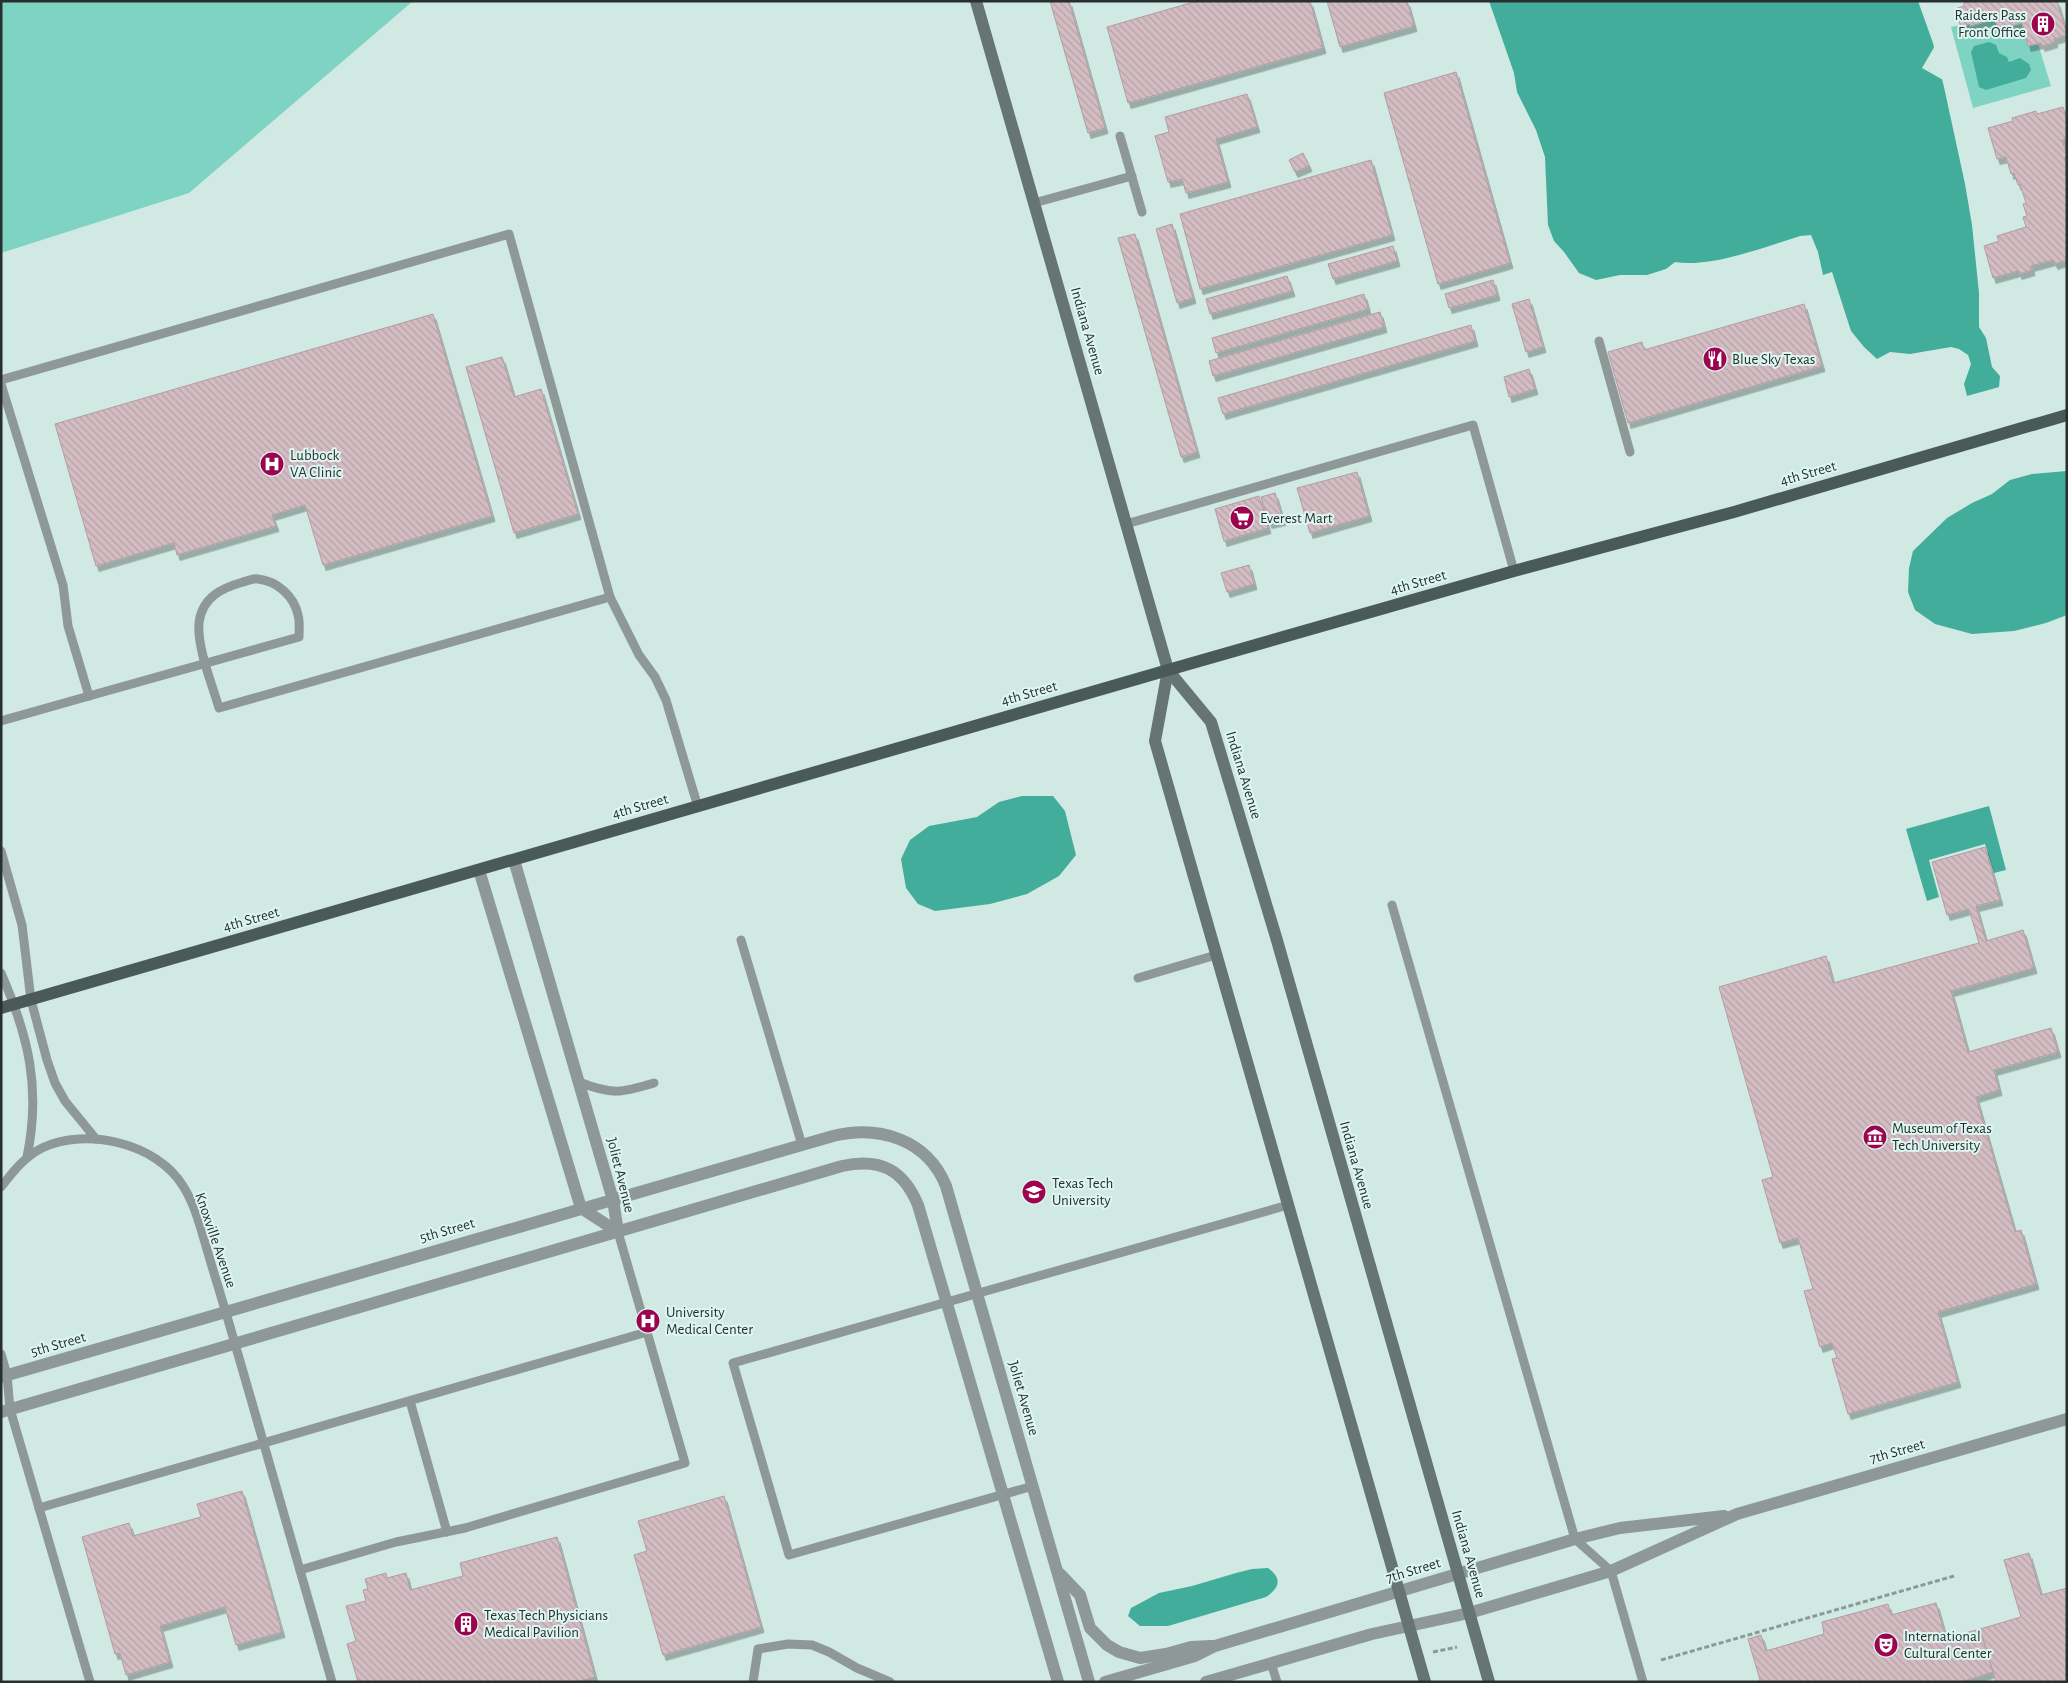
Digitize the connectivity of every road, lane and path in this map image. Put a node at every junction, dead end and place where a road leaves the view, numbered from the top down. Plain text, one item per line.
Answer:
1 (976, 1) edge
2 (1120, 136) dead end
3 (1132, 176) junction
4 (1034, 203) junction
5 (1142, 212) dead end
6 (1599, 341) dead end
7 (1, 382) edge
8 (2067, 415) edge
9 (1630, 452) dead end
10 (1126, 524) junction
11 (1514, 572) junction
12 (610, 597) junction
13 (206, 664) junction
14 (1168, 670) junction
15 (88, 696) junction
16 (1, 721) edge
17 (698, 806) junction
18 (1, 851) edge
19 (514, 860) junction
20 (479, 870) junction
21 (1392, 905) dead end
22 (741, 940) dead end
23 (1216, 955) junction
24 (1, 973) edge
25 (1138, 978) dead end
26 (31, 1000) junction
27 (15, 1004) junction
28 (1, 1008) edge
29 (579, 1082) junction
30 (654, 1083) dead end
31 (96, 1139) junction
32 (902, 1141) joint
33 (802, 1145) junction
34 (27, 1157) junction
35 (1, 1187) edge
36 (613, 1200) junction
37 (1288, 1205) junction
38 (581, 1208) junction
39 (618, 1232) junction
40 (977, 1294) junction
41 (948, 1303) junction
42 (226, 1312) junction
43 (647, 1332) junction
44 (235, 1344) junction
45 (1, 1354) edge
46 (4, 1376) edge
47 (410, 1401) junction
48 (6, 1410) edge
49 (2067, 1419) edge
50 (263, 1444) junction
51 (1032, 1486) junction
52 (1002, 1495) junction
53 (39, 1508) junction
54 (1737, 1514) junction
55 (447, 1532) junction
56 (1575, 1539) junction
57 (300, 1570) junction
58 (1611, 1571) junction
59 (1058, 1572) junction
60 (1458, 1573) junction
61 (1954, 1576) dead end
62 (1399, 1591) junction
63 (1469, 1613) junction
64 (1410, 1627) junction
65 (1214, 1646) junction
66 (1456, 1647) dead end
67 (1430, 1653) dead end
68 (1661, 1660) dead end
69 (1271, 1664) junction
70 (90, 1682) edge
71 (332, 1682) edge
72 (753, 1682) edge
73 (890, 1682) edge
74 (1058, 1682) edge
75 (1089, 1682) edge
76 (1105, 1682) edge
77 (1206, 1682) edge
78 (1277, 1682) edge
79 (1425, 1682) edge
80 (1489, 1682) edge
81 (1644, 1682) edge

1 - 4 street, Indiana Avenue
2 - 3 lane
3 - 4 lane
3 - 5 lane
4 - 10 street, Indiana Avenue
6 - 9 lane
7 - 12 lane
7 - 15 lane
8 - 11 main road, 4th Street
10 - 11 lane
10 - 14 street, Indiana Avenue
11 - 14 main road, 4th Street
12 - 13 lane
12 - 17 lane
13 - 13 lane
13 - 15 lane
14 - 17 main road, 4th Street
14 - 23 street, Indiana Avenue
14 - 60 street, Indiana Avenue
15 - 16 lane
17 - 19 main road, 4th Street
18 - 26 lane
19 - 20 main road, 4th Street
19 - 29 street, Joliet Avenue
20 - 26 main road, 4th Street
20 - 38 street
21 - 56 lane
22 - 33 lane
23 - 25 lane
23 - 37 street, Indiana Avenue
24 - 27 lane
26 - 27 main road, 4th Street
26 - 31 lane
27 - 28 main road, 4th Street
27 - 34 lane
29 - 30 lane
29 - 36 street, Joliet Avenue
31 - 34 lane, Knoxville Avenue
31 - 42 lane, Knoxville Avenue
32 - 33 street, 5th Street
32 - 40 street, Joliet Avenue
33 - 36 street, 5th Street
34 - 35 lane, Knoxville Avenue
36 - 38 street, 5th Street
36 - 39 street, Joliet Avenue
37 - 40 lane
37 - 62 street, Indiana Avenue
38 - 39 street, Joliet Avenue
38 - 42 street, 5th Street
39 - 41 street
39 - 43 lane
39 - 44 street
40 - 41 lane
40 - 51 street, Joliet Avenue
41 - 52 street
41 - 52 lane
42 - 44 lane, Knoxville Avenue
42 - 46 street, 5th Street
43 - 47 lane
43 - 55 lane
44 - 48 street
44 - 50 lane, Knoxville Avenue
45 - 46 lane
46 - 48 lane
47 - 50 lane
47 - 55 lane
48 - 53 lane
49 - 54 street, 7th Street
50 - 53 lane
50 - 57 lane, Knoxville Avenue
51 - 52 lane
51 - 59 street, Joliet Avenue
52 - 74 street
53 - 70 lane
54 - 56 street, 7th Street
54 - 58 street, 7th Street
55 - 57 lane
56 - 58 lane
56 - 60 street, 7th Street
57 - 71 lane, Knoxville Avenue
58 - 63 street, 7th Street
58 - 81 lane
59 - 65 street
59 - 75 street, Joliet Avenue
60 - 62 street, 7th Street
60 - 63 street, Indiana Avenue
61 - 68 path
62 - 64 street, Indiana Avenue
62 - 65 street, 7th Street
63 - 64 street, 7th Street
63 - 80 street, Indiana Avenue
64 - 69 street, 7th Street
64 - 79 street, Indiana Avenue
65 - 76 street, 7th Street
66 - 67 path
69 - 77 street, 7th Street
69 - 78 lane
72 - 73 lane

